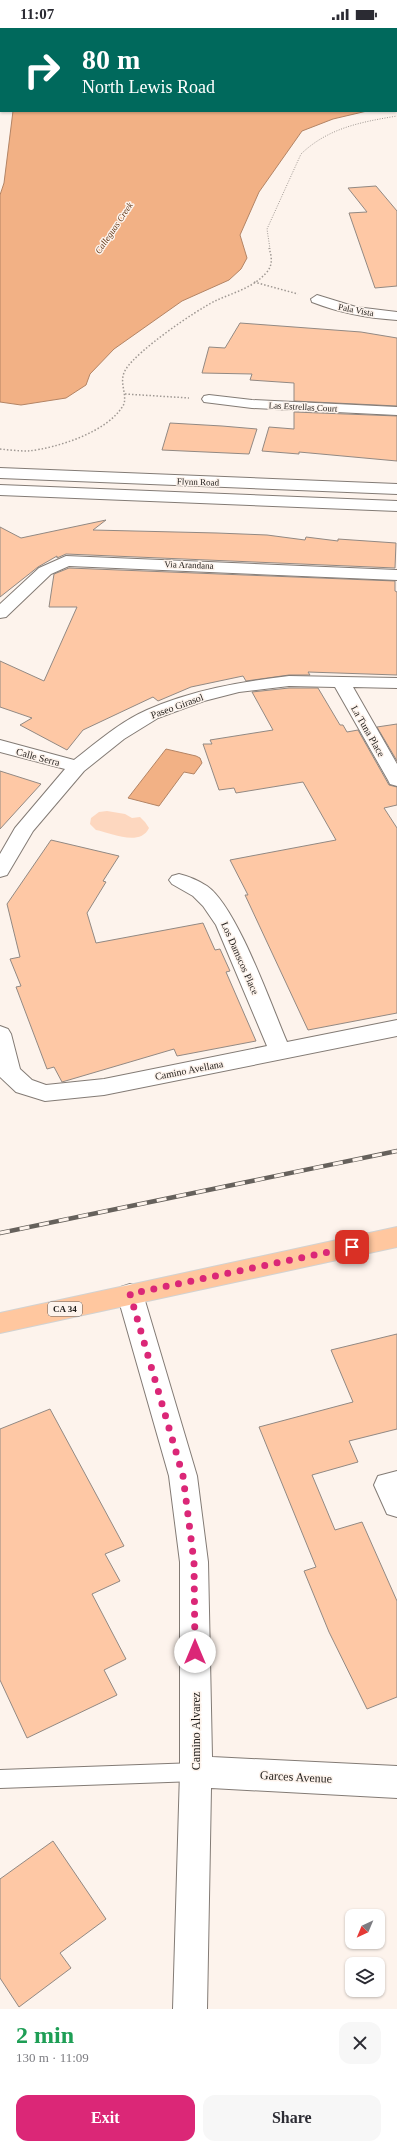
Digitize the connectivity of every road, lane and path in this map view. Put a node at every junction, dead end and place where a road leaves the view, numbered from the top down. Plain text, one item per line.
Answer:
1 (397, 116) edge
2 (254, 282) junction
3 (317, 299) joint
4 (397, 316) edge
5 (125, 394) junction
6 (209, 399) joint
7 (397, 412) edge
8 (0, 449) edge
9 (0, 473) edge
10 (0, 490) edge
11 (397, 490) edge
12 (397, 506) edge
13 (397, 575) edge
14 (0, 613) edge
15 (340, 681) junction
16 (397, 683) edge
17 (0, 746) edge
18 (77, 767) junction
19 (397, 780) edge
20 (0, 871) edge
21 (179, 880) dead end
22 (397, 1028) edge
23 (2, 1041) edge
24 (280, 1051) junction
25 (397, 1237) edge
26 (130, 1294) junction
27 (0, 1323) edge
28 (397, 1483) edge
29 (397, 1505) edge
30 (196, 1772) junction
31 (0, 1779) edge
32 (397, 1782) edge
33 (190, 2009) edge

1 - 2 path
2 - 3 path
2 - 5 path
3 - 4 street, Pala Vista
5 - 6 path
5 - 8 path
6 - 7 street, Las Estrellas Court
9 - 11 street, Flynn Road
10 - 12 street, Flynn Road
13 - 14 street, Via Arandana
15 - 16 street, Paseo Girasol
15 - 18 street, Paseo Girasol
15 - 19 street, La Tuna Place
17 - 18 street, Calle Serra
18 - 20 street, Paseo Girasol
21 - 24 street, Los Damscos Place
22 - 24 street, Camino Avellana
23 - 24 street, Camino Avellana
25 - 26 main road, CA 34
26 - 27 main road, CA 34
26 - 30 street, Camino Alvarez
28 - 29 street
30 - 31 lane
30 - 32 street, Garces Avenue
30 - 33 street, Camino Alvarez

